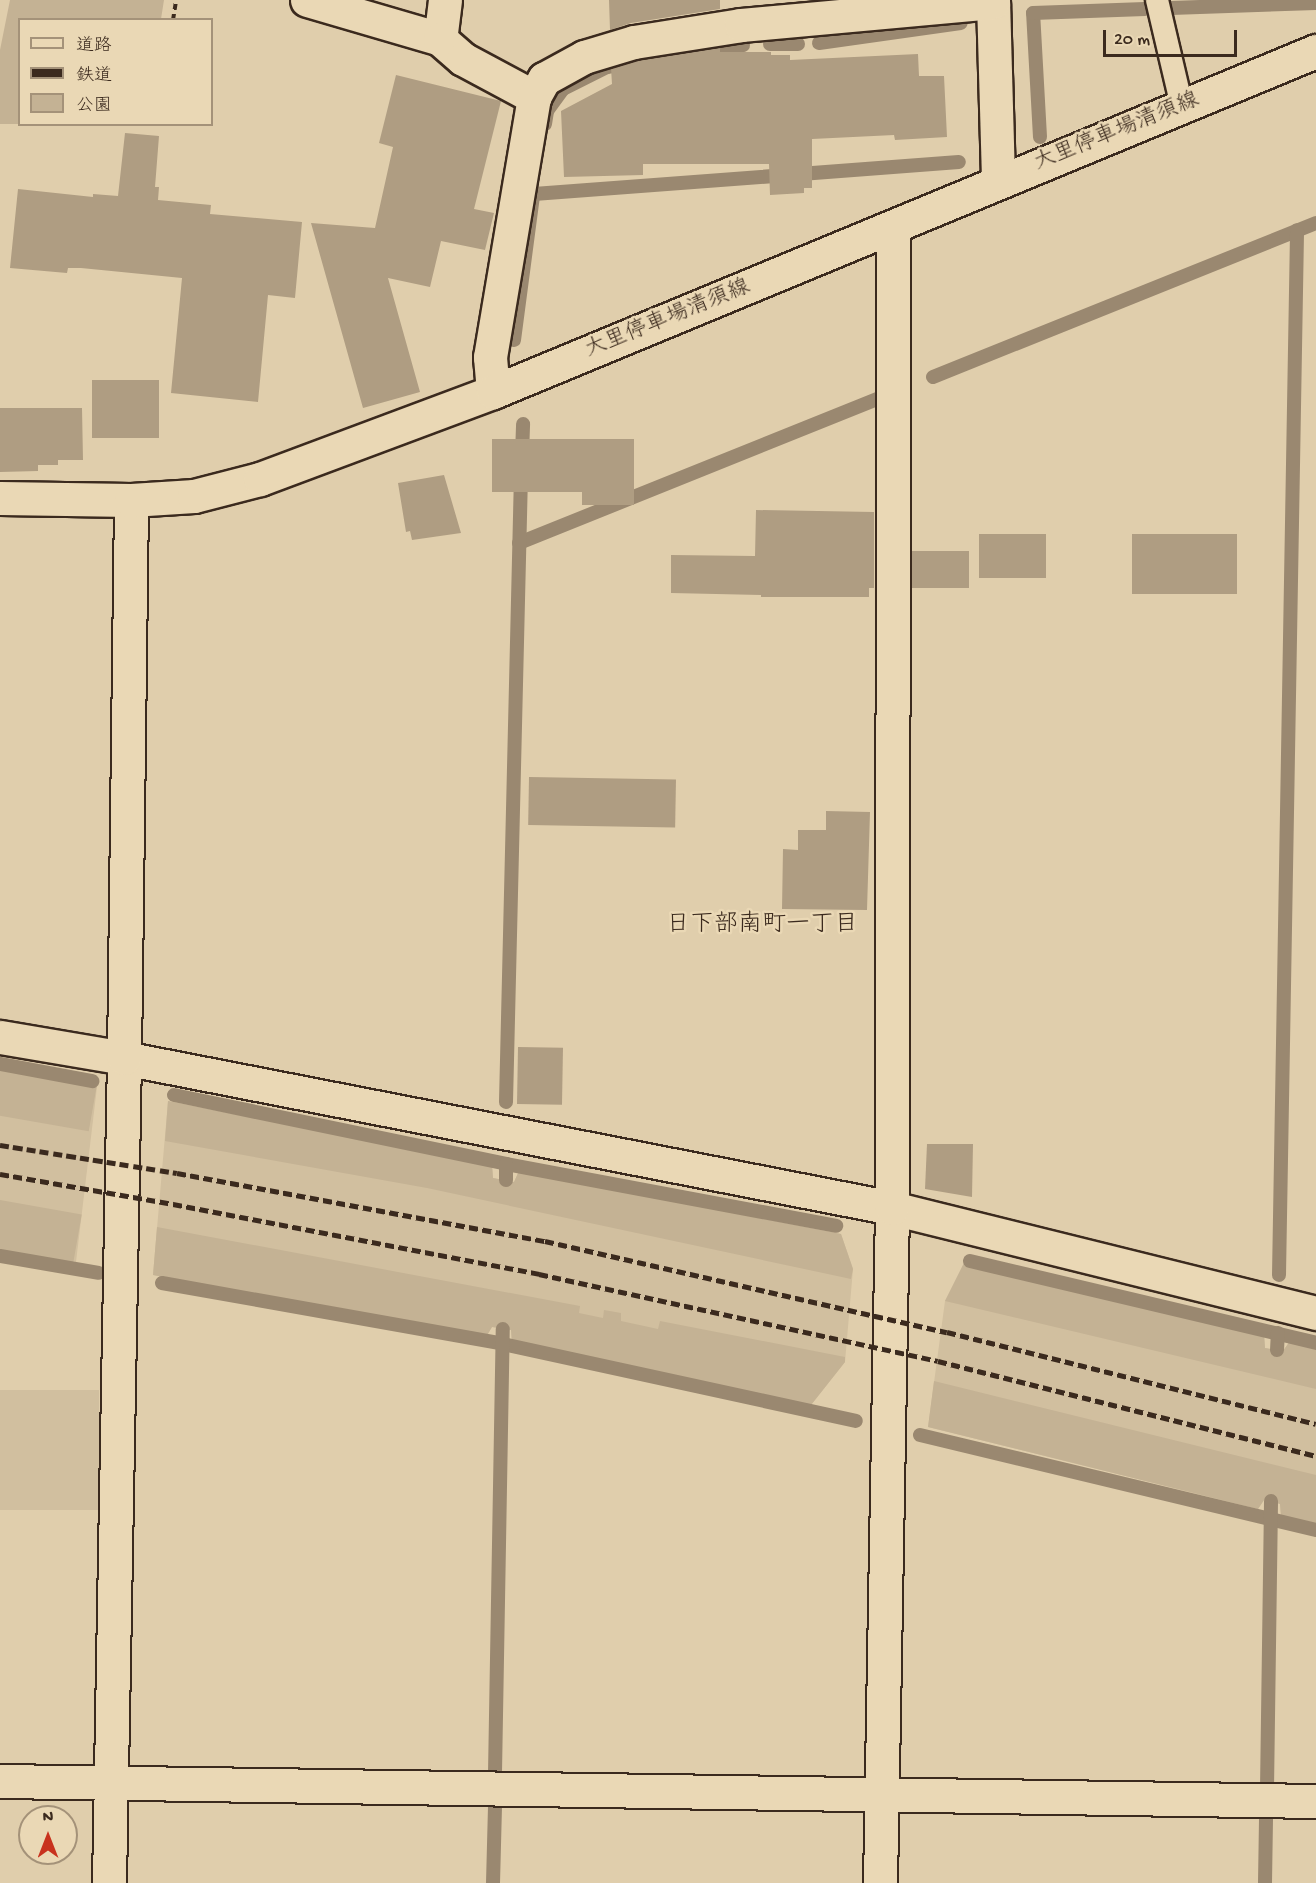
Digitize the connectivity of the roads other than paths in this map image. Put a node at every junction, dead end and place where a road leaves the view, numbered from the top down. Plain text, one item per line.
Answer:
1 (307, 0) edge
2 (445, 0) edge
3 (1157, 0) edge
4 (993, 1) edge
5 (440, 39) junction
6 (1316, 51) edge
7 (534, 97) junction
8 (1182, 107) junction
9 (998, 182) junction
10 (893, 227) junction
11 (493, 392) junction
12 (0, 498) edge
13 (131, 500) junction
14 (0, 1036) edge
15 (124, 1058) junction
16 (892, 1208) junction
17 (1316, 1312) edge
18 (0, 1781) edge
19 (112, 1783) junction
20 (881, 1795) junction
21 (1316, 1801) edge
22 (109, 1883) edge
23 (880, 1883) edge

1 - 5 street
2 - 5 street
3 - 8 lane
4 - 7 street
4 - 9 street
5 - 7 street
6 - 8 street, 大里停車場清須線
7 - 11 street
8 - 9 street, 大里停車場清須線
9 - 10 street, 大里停車場清須線
10 - 11 street, 大里停車場清須線
10 - 16 street
11 - 13 street, 大里停車場清須線
12 - 13 street, 大里停車場清須線
13 - 15 street
14 - 15 street
15 - 16 street
15 - 19 street
16 - 17 street
16 - 20 street
18 - 19 street
19 - 20 street
19 - 22 street
20 - 21 street
20 - 23 street

